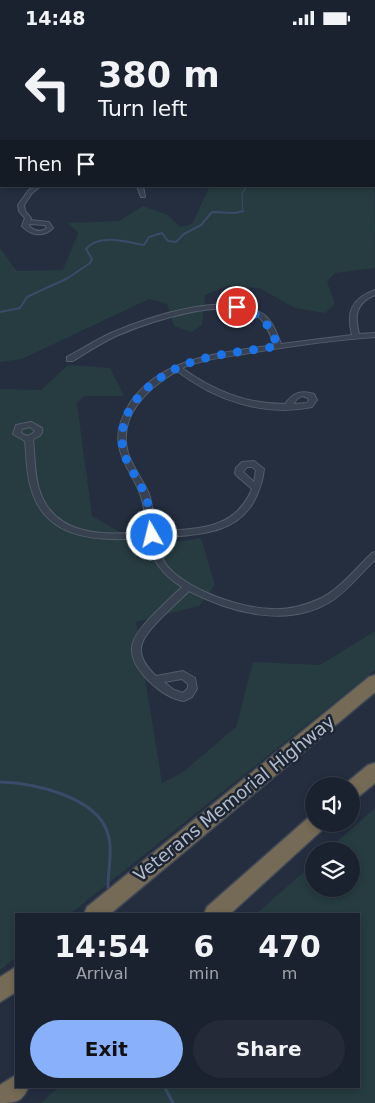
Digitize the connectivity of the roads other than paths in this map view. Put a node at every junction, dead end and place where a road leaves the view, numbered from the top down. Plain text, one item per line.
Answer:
1 (37, 187) edge
2 (140, 187) edge
3 (143, 196) dead end
4 (27, 221) dead end
5 (375, 292) edge
6 (375, 335) edge
7 (356, 336) junction
8 (278, 346) junction
9 (70, 359) dead end
10 (177, 368) junction
11 (287, 407) dead end
12 (29, 438) dead end
13 (256, 488) dead end
14 (152, 535) junction
15 (375, 555) edge
16 (188, 586) junction
17 (154, 680) dead end
18 (375, 682) edge
19 (375, 771) edge
20 (360, 784) edge
21 (305, 832) edge
22 (157, 860) joint
23 (95, 913) edge
24 (215, 913) edge
25 (15, 979) edge
26 (0, 991) edge
27 (15, 1087) edge
28 (0, 1100) edge

1 - 4 street
2 - 3 street
5 - 7 street
6 - 7 street
7 - 8 street
8 - 9 street
8 - 10 street
10 - 11 street
10 - 14 street
12 - 14 street
13 - 14 street
14 - 16 street
15 - 16 street
16 - 17 street
18 - 22 highway, Veterans Memorial Highway
19 - 20 highway
21 - 24 highway
22 - 23 highway, Veterans Memorial Highway
25 - 26 highway
27 - 28 highway

